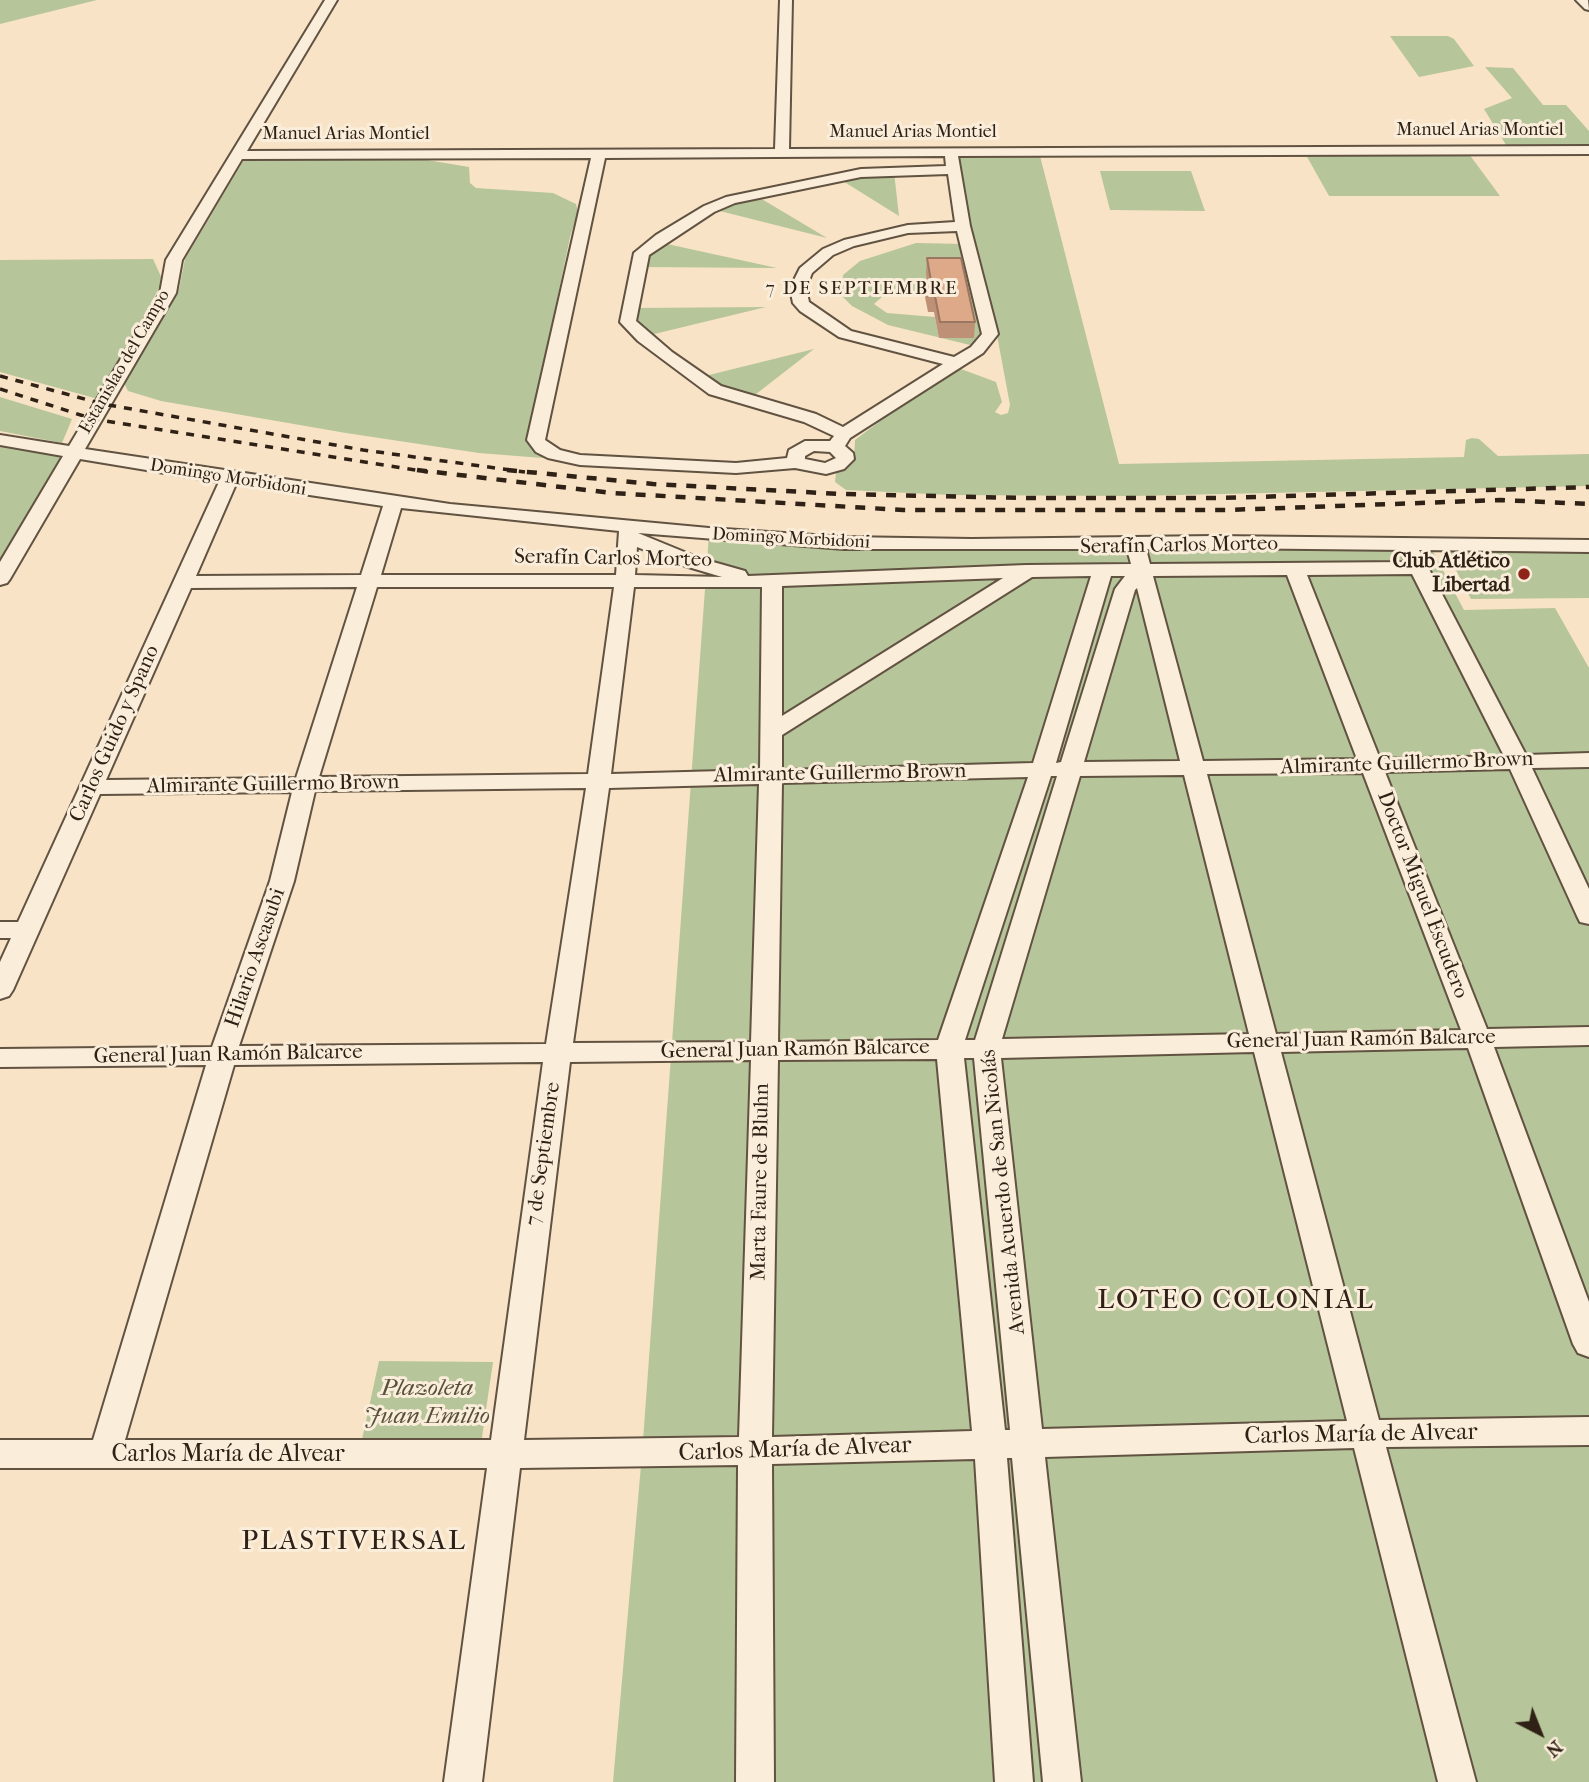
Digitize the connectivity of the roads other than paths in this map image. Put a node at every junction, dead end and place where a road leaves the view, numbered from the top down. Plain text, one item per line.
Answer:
1 (331, 0) edge
2 (786, 0) edge
3 (1582, 0) edge
4 (1589, 7) edge
5 (1589, 150) edge
6 (951, 152) junction
7 (599, 153) junction
8 (782, 153) junction
9 (238, 155) junction
10 (954, 170) junction
11 (962, 226) junction
12 (957, 363) junction
13 (0, 440) edge
14 (839, 440) junction
15 (73, 454) junction
16 (230, 478) junction
17 (394, 501) junction
18 (628, 531) junction
19 (1407, 544) junction
20 (1589, 546) edge
21 (1138, 556) junction
22 (1294, 568) junction
23 (1420, 568) junction
24 (1103, 570) junction
25 (1027, 571) junction
26 (0, 579) edge
27 (370, 580) junction
28 (767, 581) junction
29 (183, 582) junction
30 (625, 583) junction
31 (771, 733) junction
32 (1517, 760) junction
33 (1589, 760) edge
34 (1372, 766) junction
35 (1072, 769) junction
36 (1193, 769) junction
37 (1042, 770) junction
38 (771, 776) junction
39 (599, 781) junction
40 (305, 785) junction
41 (92, 787) junction
42 (1589, 916) edge
43 (0, 930) edge
44 (26, 930) junction
45 (0, 990) edge
46 (1589, 1036) edge
47 (1478, 1039) junction
48 (1262, 1041) junction
49 (949, 1047) junction
50 (988, 1049) junction
51 (764, 1051) junction
52 (558, 1052) junction
53 (223, 1055) junction
54 (0, 1058) edge
55 (1589, 1343) edge
56 (1589, 1431) edge
57 (1368, 1434) junction
58 (1029, 1443) junction
59 (990, 1444) junction
60 (755, 1452) junction
61 (0, 1454) edge
62 (105, 1454) junction
63 (503, 1455) junction
64 (463, 1782) edge
65 (755, 1782) edge
66 (1014, 1782) edge
67 (1062, 1782) edge
68 (1457, 1782) edge

1 - 9 street, Estanislao del Campo
2 - 8 street
3 - 4 street
5 - 6 street, Manuel Arias Montiel
6 - 8 street, Manuel Arias Montiel
6 - 10 street
7 - 8 street, Manuel Arias Montiel
7 - 9 street, Manuel Arias Montiel
7 - 14 street
9 - 15 street, Estanislao del Campo
10 - 11 street
10 - 14 street
11 - 12 street
11 - 12 street
12 - 14 street
13 - 15 street, Domingo Morbidoni
15 - 16 street, Domingo Morbidoni
15 - 26 street, Estanislao del Campo
16 - 17 street, Domingo Morbidoni
16 - 29 street, Carlos Guido y Spano
17 - 18 street, Domingo Morbidoni
17 - 27 street, Hilario Ascasubi
18 - 21 street, Domingo Morbidoni
18 - 28 street
18 - 30 street, 7 de Septiembre
19 - 20 street, Domingo Morbidoni
19 - 21 street, Domingo Morbidoni
19 - 23 street
21 - 22 street, Serafín Carlos Morteo
21 - 24 street, Serafín Carlos Morteo
21 - 35 street, Avenida Acuerdo de San Nicolás
21 - 36 street
22 - 23 street, Serafín Carlos Morteo
22 - 34 street, Doctor Miguel Escudero
23 - 32 street
24 - 25 street, Serafín Carlos Morteo
24 - 37 street, Avenida Acuerdo de San Nicolás
25 - 28 street, Serafín Carlos Morteo
25 - 31 street
27 - 29 street, Serafín Carlos Morteo
27 - 30 street, Serafín Carlos Morteo
27 - 40 street, Hilario Ascasubi
28 - 30 street, Serafín Carlos Morteo
28 - 31 street, Marta Faure de Bluhn
29 - 41 street, Carlos Guido y Spano
30 - 39 street, 7 de Septiembre
31 - 38 street, Marta Faure de Bluhn
32 - 33 street, Almirante Guillermo Brown
32 - 34 street, Almirante Guillermo Brown
32 - 42 street
34 - 36 street, Almirante Guillermo Brown
34 - 47 street, Doctor Miguel Escudero
35 - 36 street, Almirante Guillermo Brown
35 - 37 street, Almirante Guillermo Brown
35 - 50 street, Avenida Acuerdo de San Nicolás
36 - 48 street
37 - 38 street, Almirante Guillermo Brown
37 - 49 street, Avenida Acuerdo de San Nicolás
38 - 39 street, Almirante Guillermo Brown
38 - 51 street, Marta Faure de Bluhn
39 - 40 street, Almirante Guillermo Brown
39 - 52 street, 7 de Septiembre
40 - 41 street, Almirante Guillermo Brown
40 - 53 street, Hilario Ascasubi
41 - 44 street, Carlos Guido y Spano
43 - 44 street
44 - 45 street, Carlos Guido y Spano
46 - 47 street, General Juan Ramón Balcarce
47 - 48 street, General Juan Ramón Balcarce
47 - 55 street, Doctor Miguel Escudero
48 - 50 street, General Juan Ramón Balcarce
48 - 57 street
49 - 50 street, General Juan Ramón Balcarce
49 - 51 street, General Juan Ramón Balcarce
49 - 59 street, Avenida Acuerdo de San Nicolás
50 - 58 street, Avenida Acuerdo de San Nicolás
51 - 52 street, General Juan Ramón Balcarce
51 - 60 street, Marta Faure de Bluhn
52 - 53 street, General Juan Ramón Balcarce
52 - 63 street, 7 de Septiembre
53 - 54 street, General Juan Ramón Balcarce
53 - 62 street, Hilario Ascasubi
56 - 57 street, Carlos María de Alvear
57 - 58 street, Carlos María de Alvear
57 - 68 street
58 - 59 street, Carlos María de Alvear
58 - 67 street, Avenida Acuerdo de San Nicolás
59 - 60 street, Carlos María de Alvear
59 - 66 street, Avenida Acuerdo de San Nicolás
60 - 63 street, Carlos María de Alvear
60 - 65 street, Marta Faure de Bluhn
61 - 62 street, Carlos María de Alvear
62 - 63 street, Carlos María de Alvear
63 - 64 street, 7 de Septiembre

